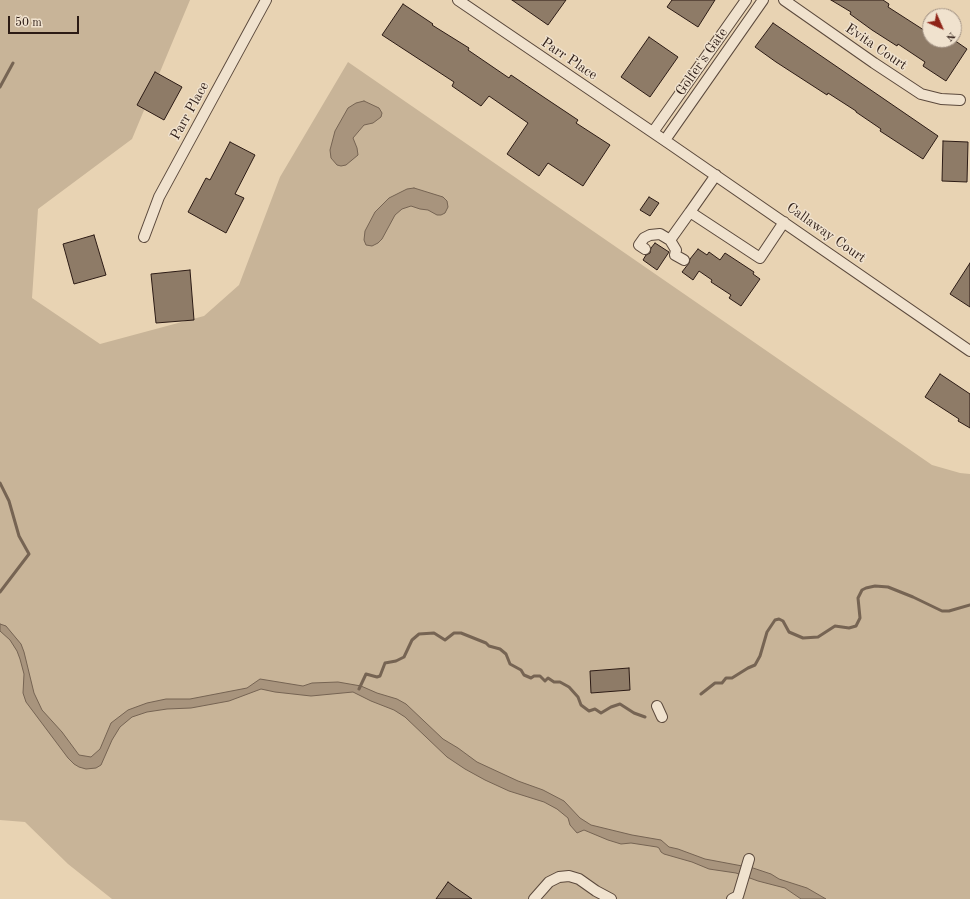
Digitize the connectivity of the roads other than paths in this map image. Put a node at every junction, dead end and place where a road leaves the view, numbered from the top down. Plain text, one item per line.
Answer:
1 (266, 0) edge
2 (458, 0) edge
3 (746, 0) edge
4 (763, 0) edge
5 (784, 0) edge
6 (960, 100) dead end
7 (653, 132) junction
8 (665, 140) junction
9 (716, 175) junction
10 (690, 212) junction
11 (784, 222) junction
12 (144, 237) dead end
13 (670, 240) junction
14 (645, 250) dead end
15 (684, 260) dead end
16 (970, 351) edge
17 (657, 706) dead end
18 (662, 717) dead end
19 (750, 860) dead end
20 (534, 899) edge
21 (612, 899) edge
22 (732, 899) edge

1 - 12 street, Parr Place
2 - 7 street, Parr Place
3 - 7 street, Golfer's Gate
4 - 8 street, Golfer's Gate
5 - 6 street, Evita Court
7 - 8 street, Parr Place
8 - 9 street, Callaway Court
9 - 10 street
9 - 11 street, Callaway Court
10 - 11 street
10 - 13 street
11 - 16 street, Callaway Court
13 - 14 street
13 - 15 street
17 - 18 street
19 - 22 street
20 - 21 street

